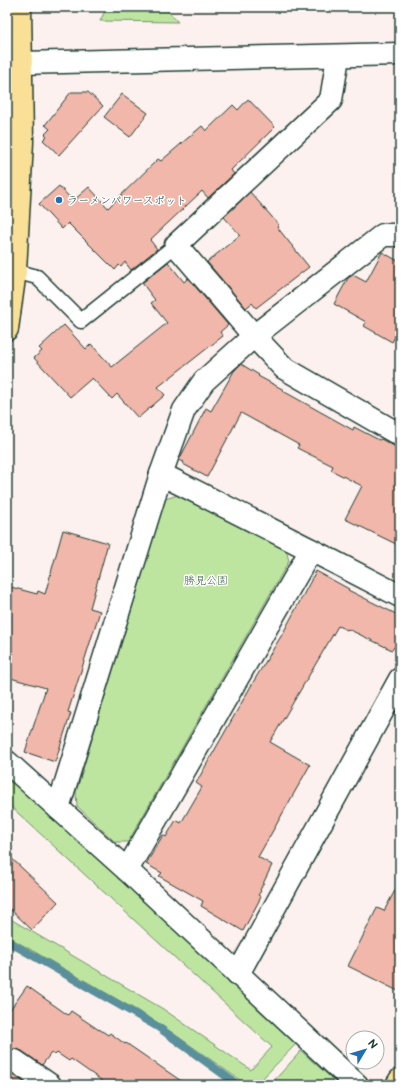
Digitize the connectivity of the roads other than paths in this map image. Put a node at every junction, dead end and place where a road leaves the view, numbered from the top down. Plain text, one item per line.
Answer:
1 (20, 7) edge
2 (400, 54) edge
3 (338, 57) junction
4 (21, 63) junction
5 (14, 141) edge
6 (400, 236) edge
7 (176, 245) junction
8 (15, 271) junction
9 (7, 329) edge
10 (254, 336) junction
11 (400, 435) edge
12 (161, 474) junction
13 (311, 550) junction
14 (400, 596) edge
15 (400, 679) edge
16 (7, 762) edge
17 (58, 808) junction
18 (127, 870) junction
19 (238, 974) junction
20 (15, 1061) dead end
21 (400, 1080) edge
22 (50, 1085) edge
23 (357, 1085) edge
24 (397, 1085) edge

1 - 4 main road
2 - 3 street
3 - 4 street
3 - 7 street
4 - 5 main road
5 - 8 main road
6 - 10 street
7 - 8 lane
7 - 10 street
8 - 9 main road
10 - 11 street
10 - 12 street
12 - 13 street
12 - 17 street
13 - 14 street
13 - 18 street
15 - 19 street
16 - 17 street
17 - 18 street
18 - 19 street
19 - 23 street
20 - 22 street
21 - 24 main road

